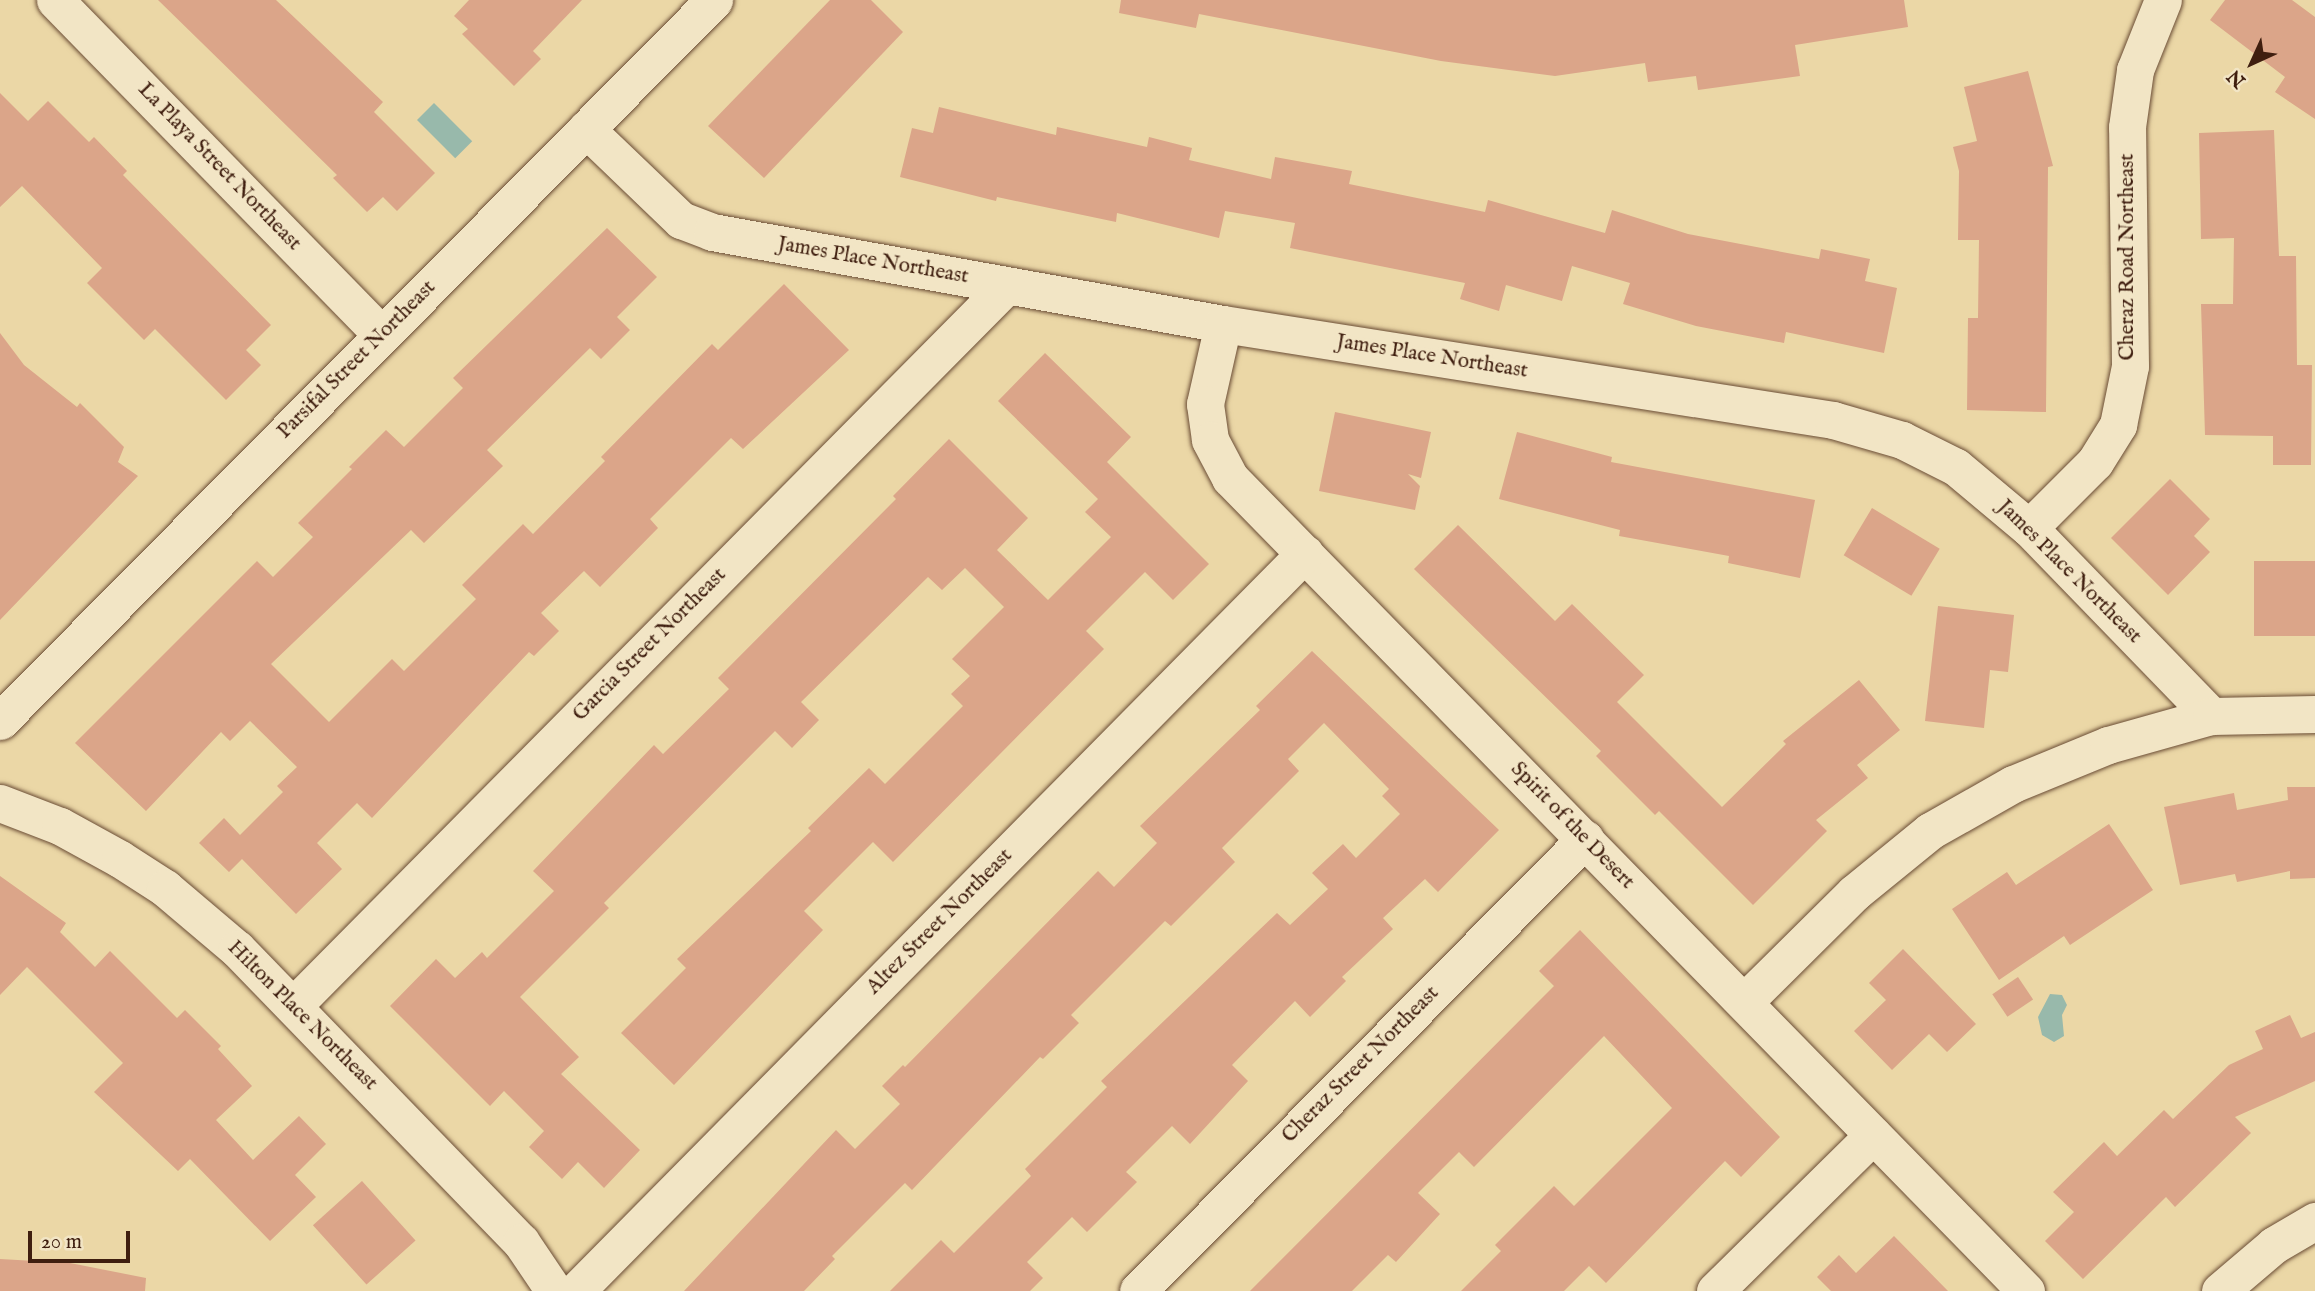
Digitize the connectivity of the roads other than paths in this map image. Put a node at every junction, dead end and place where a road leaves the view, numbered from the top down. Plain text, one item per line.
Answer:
1 (55, 0) edge
2 (714, 0) edge
3 (2164, 0) edge
4 (586, 129) junction
5 (1006, 286) junction
6 (1223, 324) junction
7 (382, 335) junction
8 (2029, 528) junction
9 (1305, 553) junction
10 (2315, 714) edge
11 (2211, 716) junction
12 (0, 721) edge
13 (0, 803) edge
14 (1585, 839) junction
15 (1744, 1002) junction
16 (294, 1005) junction
17 (1872, 1135) junction
18 (2315, 1222) edge
19 (554, 1291) edge
20 (576, 1291) edge
21 (1138, 1291) edge
22 (1716, 1291) edge
23 (2026, 1291) edge
24 (2220, 1291) edge

1 - 7 street, La Playa Street Northeast
2 - 4 street, Parsifal Street Northeast
3 - 8 street, Cheraz Road Northeast
4 - 5 street, James Place Northeast
4 - 7 street, Parsifal Street Northeast
5 - 6 street, James Place Northeast
5 - 16 street, Garcia Street Northeast
6 - 8 street, James Place Northeast
6 - 9 street, Spirit of the Desert
7 - 12 street, Parsifal Street Northeast
8 - 11 street, James Place Northeast
9 - 14 street, Spirit of the Desert
9 - 20 street, Altez Street Northeast
10 - 11 street
11 - 15 street
13 - 16 street, Hilton Place Northeast
14 - 15 street, Spirit of the Desert
14 - 21 street, Cheraz Street Northeast
15 - 17 street, Spirit of the Desert
16 - 19 street, Hilton Place Northeast
17 - 22 street
17 - 23 street, Spirit of the Desert
18 - 24 street

